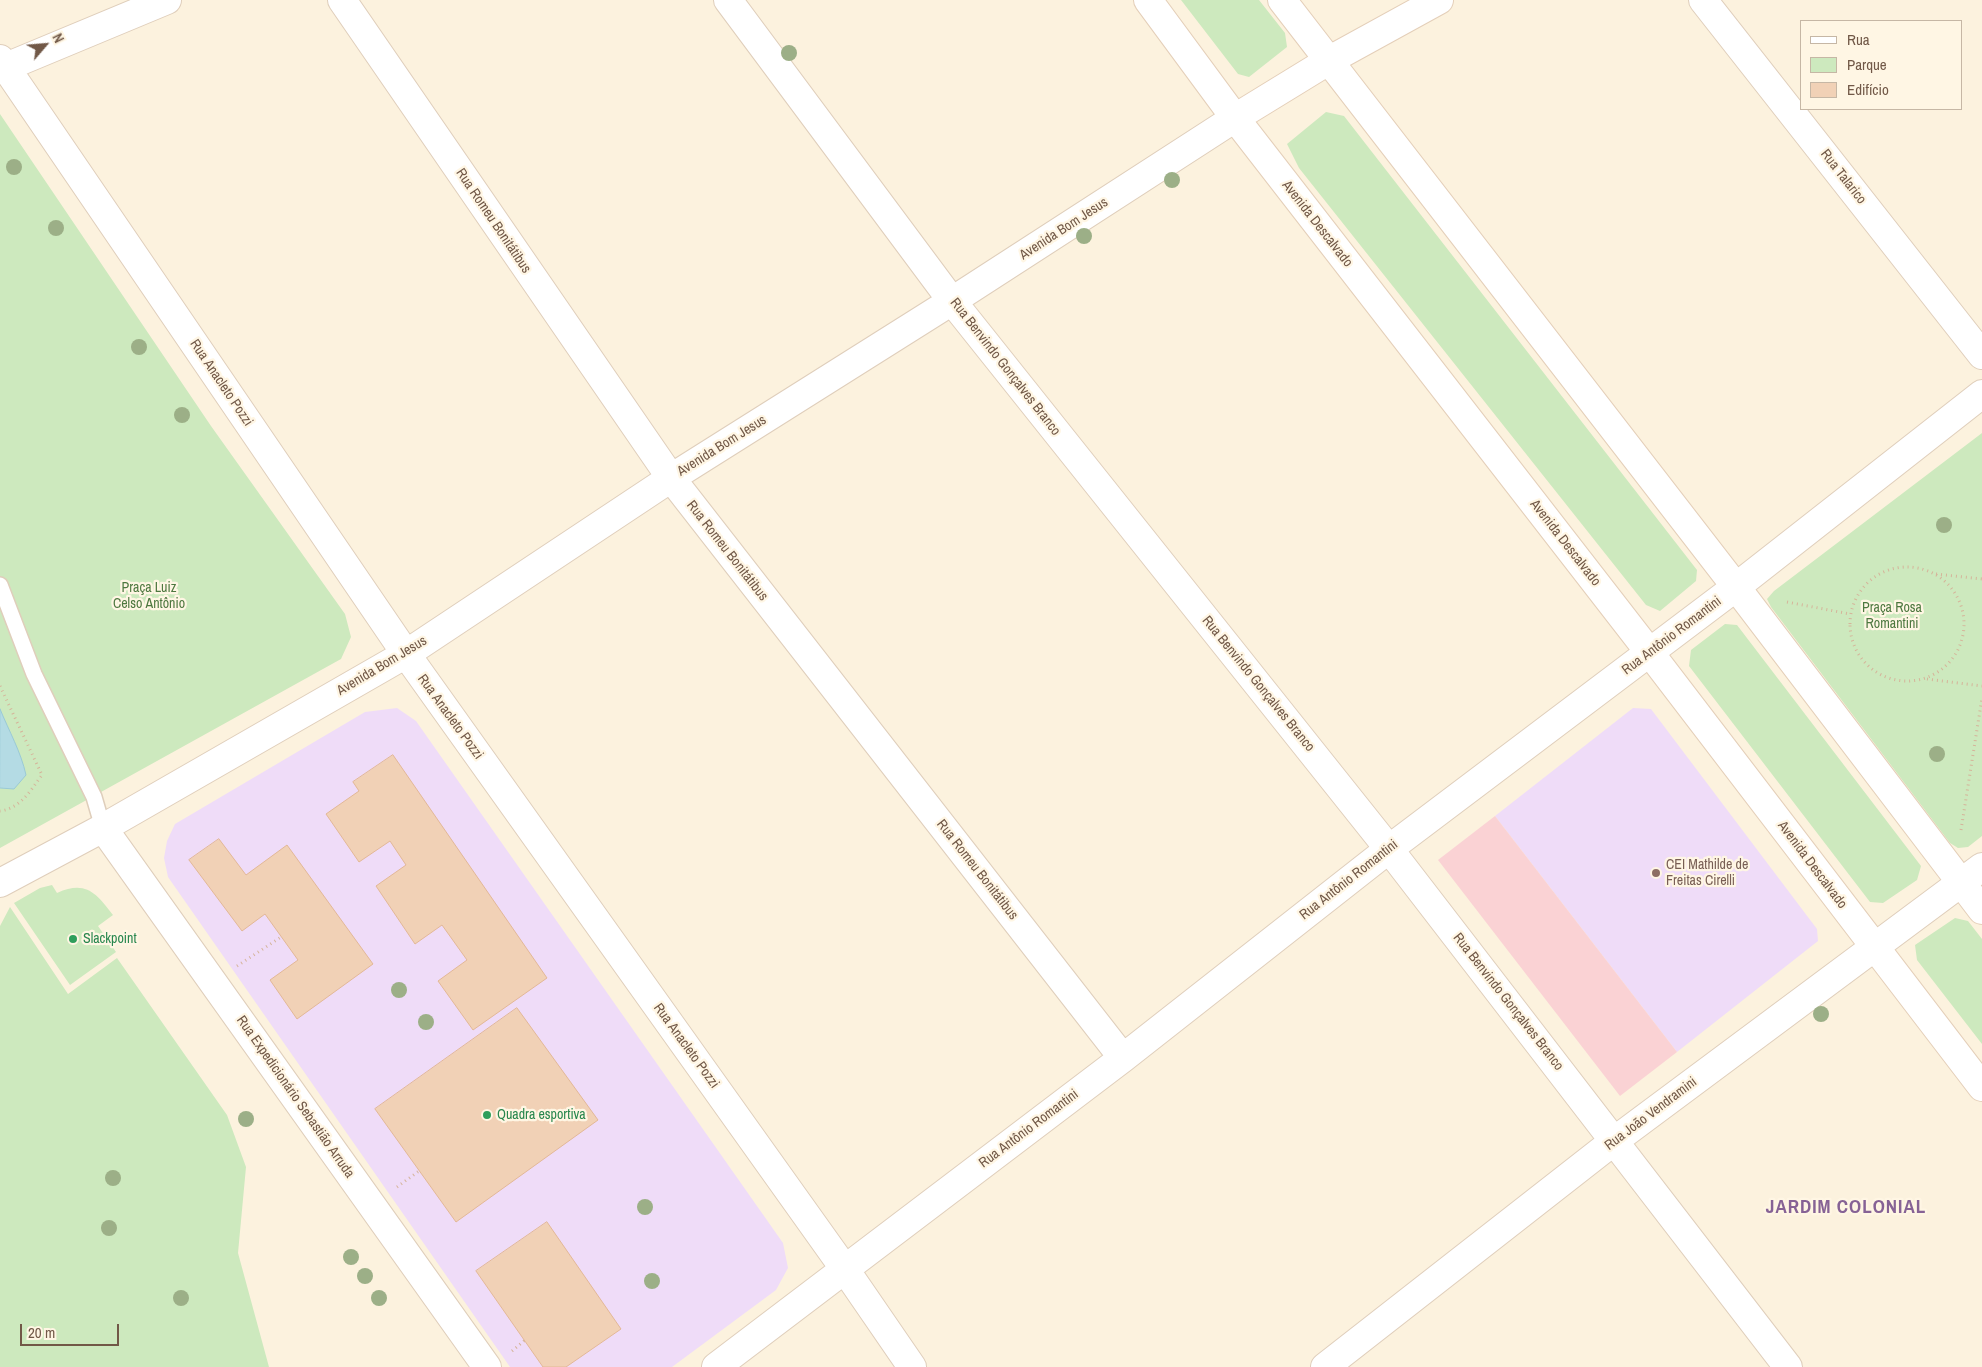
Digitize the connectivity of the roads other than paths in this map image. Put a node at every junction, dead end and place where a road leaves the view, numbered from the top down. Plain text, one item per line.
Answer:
1 (167, 0) edge
2 (342, 0) edge
3 (728, 0) edge
4 (1148, 0) edge
5 (1282, 0) edge
6 (1440, 0) edge
7 (1703, 0) edge
8 (1328, 61) junction
9 (3, 63) edge
10 (1235, 118) junction
11 (952, 301) junction
12 (1982, 355) edge
13 (1982, 394) edge
14 (671, 478) junction
15 (0, 585) edge
16 (1736, 587) junction
17 (1650, 652) junction
18 (406, 654) junction
19 (103, 828) junction
20 (1389, 849) junction
21 (1971, 875) edge
22 (0, 883) edge
23 (1982, 910) edge
24 (1874, 947) junction
25 (1123, 1058) junction
26 (1982, 1087) edge
27 (1614, 1141) junction
28 (844, 1268) junction
29 (1343, 1362) edge
30 (487, 1367) edge
31 (716, 1367) edge
32 (912, 1367) edge
33 (1788, 1367) edge

1 - 9 street
2 - 14 street, Rua Romeu Bonitátibus
3 - 11 street, Rua Benvindo Gonçalves Branco
4 - 10 street, Avenida Descalvado
5 - 8 street
6 - 8 street, Avenida Bom Jesus
7 - 12 street, Rua Talarico
8 - 10 street, Avenida Bom Jesus
8 - 16 street
9 - 18 street, Rua Anacleto Pozzi
10 - 11 street, Avenida Bom Jesus
10 - 17 street, Avenida Descalvado
11 - 14 street, Avenida Bom Jesus
11 - 20 street, Rua Benvindo Gonçalves Branco
13 - 16 street, Rua Antônio Romantini
14 - 18 street, Avenida Bom Jesus
14 - 25 street, Rua Romeu Bonitátibus
15 - 19 lane
16 - 17 street, Rua Antônio Romantini
16 - 21 street
17 - 20 street, Rua Antônio Romantini
17 - 24 street, Avenida Descalvado
18 - 19 street, Avenida Bom Jesus
18 - 28 street, Rua Anacleto Pozzi
19 - 22 street, Avenida Bom Jesus
19 - 30 street, Rua Expedicionário Sebastião Arruda
20 - 25 street, Rua Antônio Romantini
20 - 27 street, Rua Benvindo Gonçalves Branco
21 - 23 street
21 - 24 street, Rua João Vendramini
24 - 26 street, Avenida Descalvado
24 - 27 street, Rua João Vendramini
25 - 28 street, Rua Antônio Romantini
27 - 29 street, Rua João Vendramini
27 - 33 street, Rua Benvindo Gonçalves Branco
28 - 31 street, Rua Antônio Romantini
28 - 32 street, Rua Anacleto Pozzi

